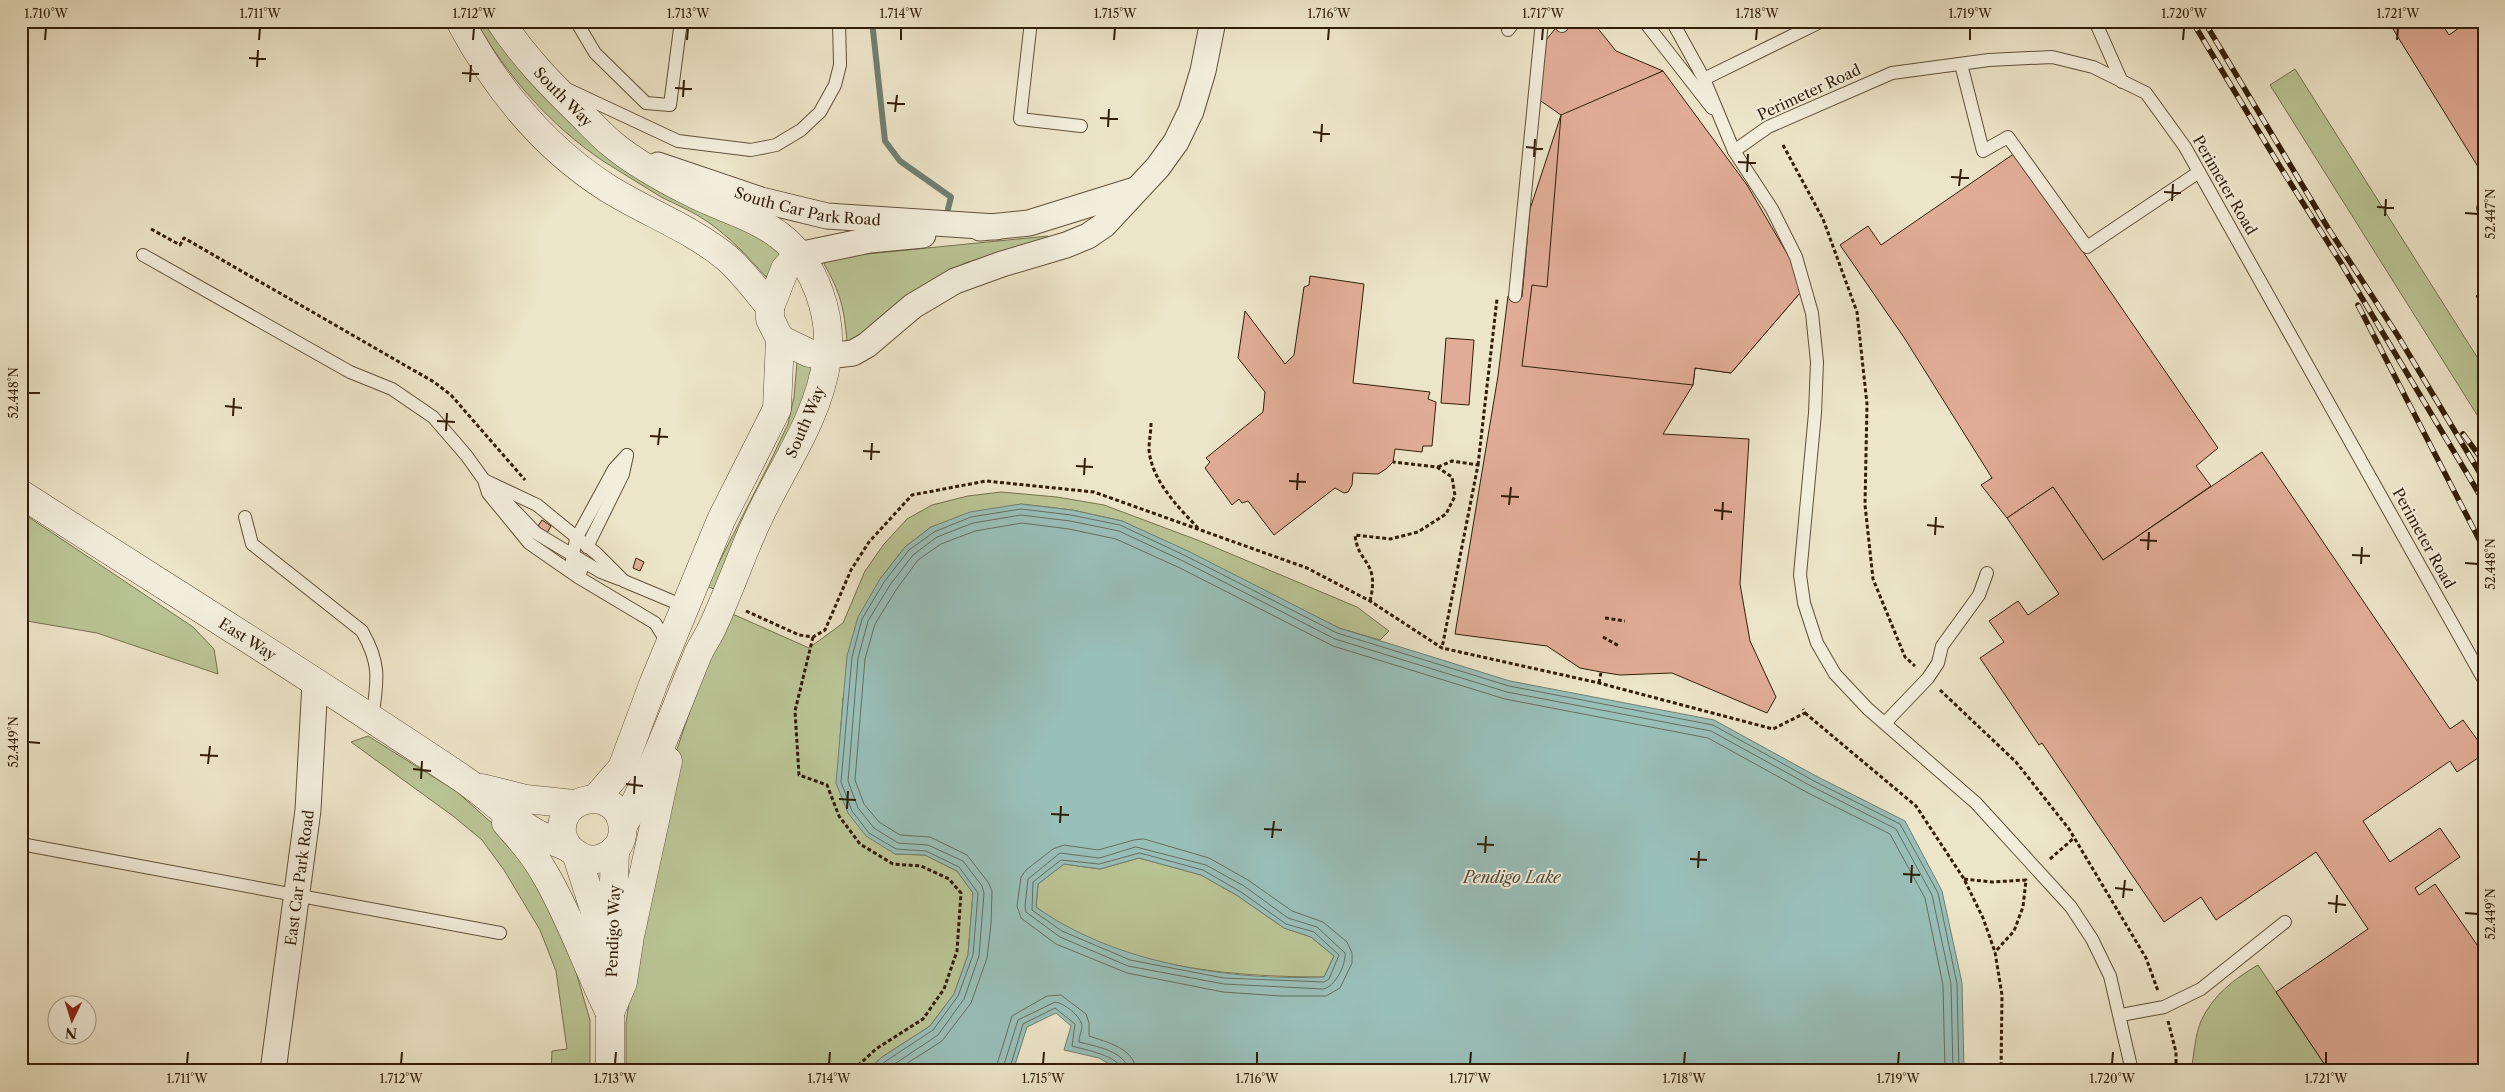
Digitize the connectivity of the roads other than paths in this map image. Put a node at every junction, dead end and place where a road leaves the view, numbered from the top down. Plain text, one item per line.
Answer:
1 (460, 21) edge
2 (500, 21) edge
3 (576, 21) edge
4 (681, 21) edge
5 (839, 21) edge
6 (1031, 21) edge
7 (1213, 21) edge
8 (1542, 21) edge
9 (1644, 21) edge
10 (1672, 21) edge
11 (1822, 21) edge
12 (2095, 21) edge
13 (1961, 64) junction
14 (1704, 79) junction
15 (546, 80) junction
16 (2122, 82) junction
17 (1721, 120) junction
18 (1080, 126) dead end
19 (1734, 151) junction
20 (627, 155) junction
21 (2199, 172) junction
22 (1138, 189) junction
23 (996, 226) junction
24 (143, 255) dead end
25 (798, 255) junction
26 (1515, 296) dead end
27 (770, 306) junction
28 (780, 340) junction
29 (828, 356) junction
30 (624, 474) junction
31 (484, 480) junction
32 (629, 487) dead end
33 (21, 494) edge
34 (245, 517) dead end
35 (576, 539) junction
36 (587, 547) junction
37 (572, 556) junction
38 (1987, 573) dead end
39 (624, 580) junction
40 (638, 612) junction
41 (694, 619) junction
42 (670, 646) junction
43 (2484, 680) edge
44 (315, 683) junction
45 (683, 696) junction
46 (372, 720) junction
47 (1885, 723) junction
48 (473, 786) junction
49 (585, 801) junction
50 (619, 838) junction
51 (21, 844) edge
52 (573, 852) junction
53 (297, 897) junction
54 (2285, 922) dead end
55 (500, 933) dead end
56 (610, 1013) junction
57 (2121, 1015) junction
58 (273, 1071) edge
59 (610, 1071) edge
60 (2132, 1071) edge

1 - 27 street, South Way
2 - 15 street, South Way
3 - 4 lane
5 - 15 lane
6 - 18 lane
7 - 22 street
8 - 26 lane
9 - 17 lane
10 - 14 lane
11 - 14 lane
12 - 16 lane
13 - 16 lane, Perimeter Road
13 - 19 lane, Perimeter Road
13 - 21 lane
14 - 17 lane
15 - 20 street, South Way
16 - 21 lane, Perimeter Road
17 - 19 lane
19 - 47 lane
20 - 23 street, South Car Park Road
20 - 25 street, South Way
21 - 43 lane, Perimeter Road
22 - 23 street, South Car Park Road
22 - 29 street
23 - 25 street, South Car Park Road
24 - 31 lane
25 - 27 street
25 - 29 street, South Way
27 - 28 street, South Way
28 - 29 street
28 - 41 street, South Way
29 - 41 street, South Way
30 - 32 lane
30 - 35 lane
30 - 36 lane
31 - 35 lane
31 - 37 lane
31 - 40 lane
33 - 44 street, East Way
34 - 46 lane
35 - 36 lane
35 - 37 lane
36 - 39 lane
37 - 39 lane
37 - 40 lane
38 - 47 lane
39 - 41 lane
40 - 42 lane
41 - 42 street, South Way
41 - 45 street, South Way
42 - 49 street, South Way
44 - 46 street, East Way
44 - 53 street, East Car Park Road
45 - 50 street, South Way
45 - 56 street
46 - 48 street, East Way
47 - 57 lane
48 - 49 street, East Way
48 - 52 street, East Way
48 - 56 street
49 - 50 street
49 - 52 street
50 - 52 street
50 - 56 street, Pendigo Way
51 - 53 lane
52 - 56 street, Pendigo Way
53 - 55 lane
53 - 58 street, East Car Park Road
54 - 57 lane
56 - 59 street, Pendigo Way
57 - 60 lane

